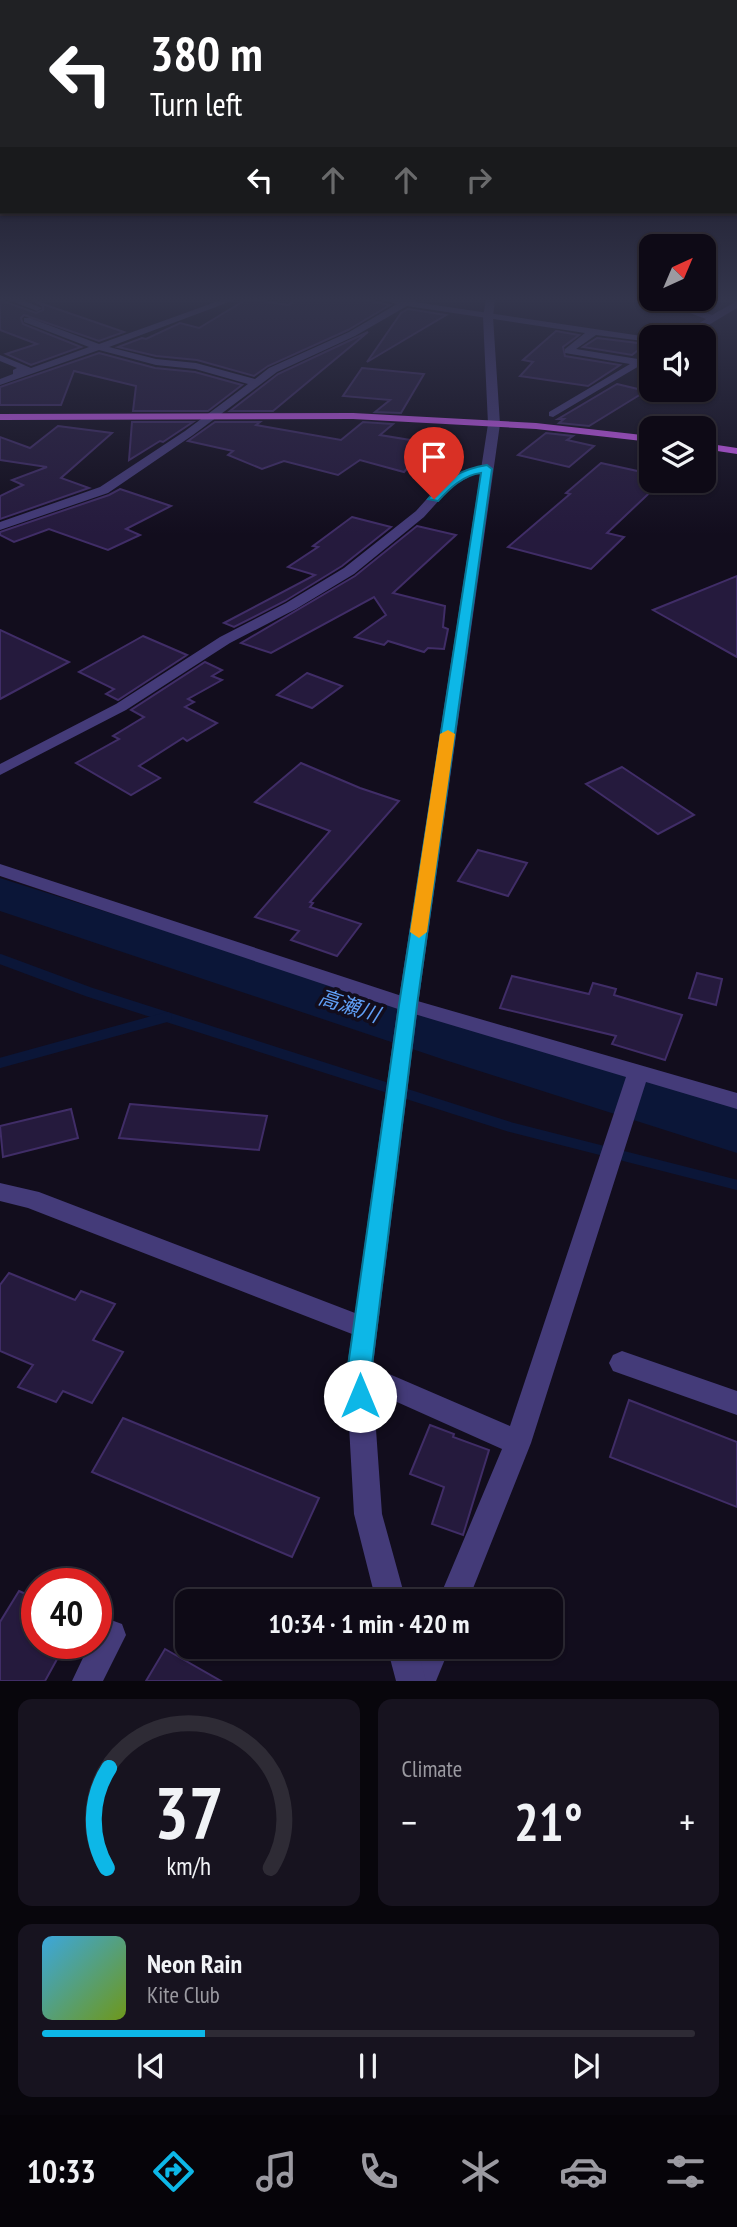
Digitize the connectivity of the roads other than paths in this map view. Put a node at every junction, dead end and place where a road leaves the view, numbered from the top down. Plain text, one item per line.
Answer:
1 (237, 377) edge
2 (261, 377) edge
3 (491, 377) edge
4 (613, 377) edge
5 (254, 382) junction
6 (553, 414) dead end
7 (212, 416) junction
8 (0, 417) edge
9 (494, 424) junction
10 (639, 438) edge
11 (716, 448) edge
12 (737, 451) edge
13 (487, 469) junction
14 (0, 526) edge
15 (0, 770) edge
16 (0, 870) edge
17 (408, 1005) junction
18 (638, 1073) junction
19 (737, 1101) edge
20 (0, 1192) edge
21 (365, 1328) junction
22 (622, 1363) dead end
23 (359, 1373) junction
24 (737, 1403) edge
25 (518, 1443) junction
26 (388, 1589) edge
27 (458, 1589) edge
28 (98, 1659) edge
29 (405, 1659) edge
30 (430, 1659) edge
31 (87, 1681) edge
32 (411, 1681) edge
33 (421, 1681) edge

1 - 5 street
2 - 5 street
3 - 9 street
4 - 6 street
5 - 7 street
7 - 8 main road
7 - 9 main road
7 - 14 street
9 - 10 main road
9 - 13 street
11 - 12 main road
13 - 15 street
13 - 17 street
16 - 17 street
17 - 18 street
17 - 21 street
18 - 19 street
18 - 25 street
20 - 21 street
21 - 23 street
22 - 24 street
23 - 25 street
23 - 26 street
25 - 27 street
28 - 31 street
29 - 32 street
30 - 33 street

